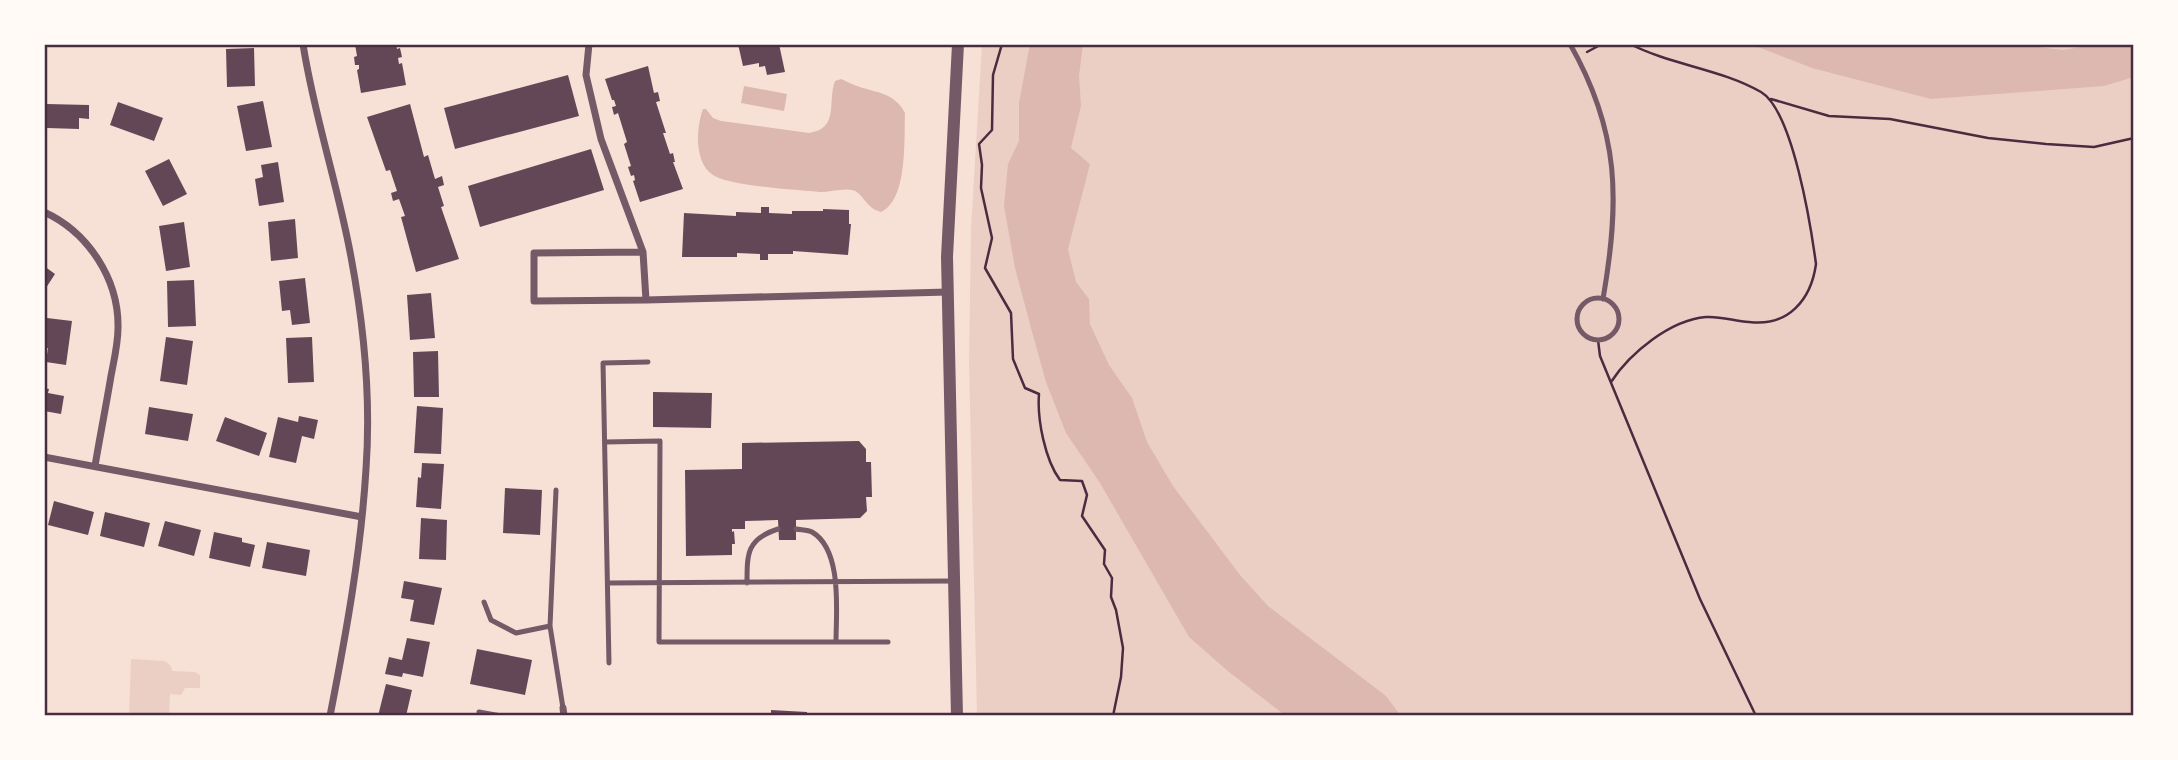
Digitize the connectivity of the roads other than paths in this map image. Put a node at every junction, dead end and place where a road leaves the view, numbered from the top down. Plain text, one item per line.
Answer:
1 (303, 44) edge
2 (589, 44) edge
3 (958, 44) edge
4 (1570, 44) edge
5 (44, 212) edge
6 (643, 252) junction
7 (947, 292) junction
8 (1603, 299) junction
9 (646, 300) junction
10 (648, 362) dead end
11 (605, 442) junction
12 (44, 457) edge
13 (95, 466) junction
14 (556, 490) dead end
15 (362, 517) junction
16 (779, 529) dead end
17 (796, 529) dead end
18 (954, 581) junction
19 (836, 582) junction
20 (608, 583) junction
21 (660, 583) junction
22 (747, 583) junction
23 (484, 602) dead end
24 (550, 626) junction
25 (836, 642) junction
26 (888, 642) dead end
27 (608, 663) dead end
28 (479, 712) dead end
29 (564, 712) edge
30 (330, 716) edge
31 (501, 716) edge
32 (957, 716) edge

1 - 15 street
2 - 6 street
3 - 7 street
4 - 8 lane
5 - 13 street
6 - 9 street
6 - 9 street
7 - 9 street
7 - 18 street
8 - 8 lane
10 - 11 lane
11 - 20 lane
11 - 21 lane
12 - 13 street
13 - 15 street
14 - 24 lane
15 - 30 street
16 - 22 lane
17 - 19 lane
18 - 19 lane
18 - 32 street
19 - 22 lane
19 - 25 lane
20 - 21 lane
20 - 27 lane
21 - 22 lane
21 - 25 lane
23 - 24 lane
24 - 29 lane
25 - 26 lane
28 - 31 lane

